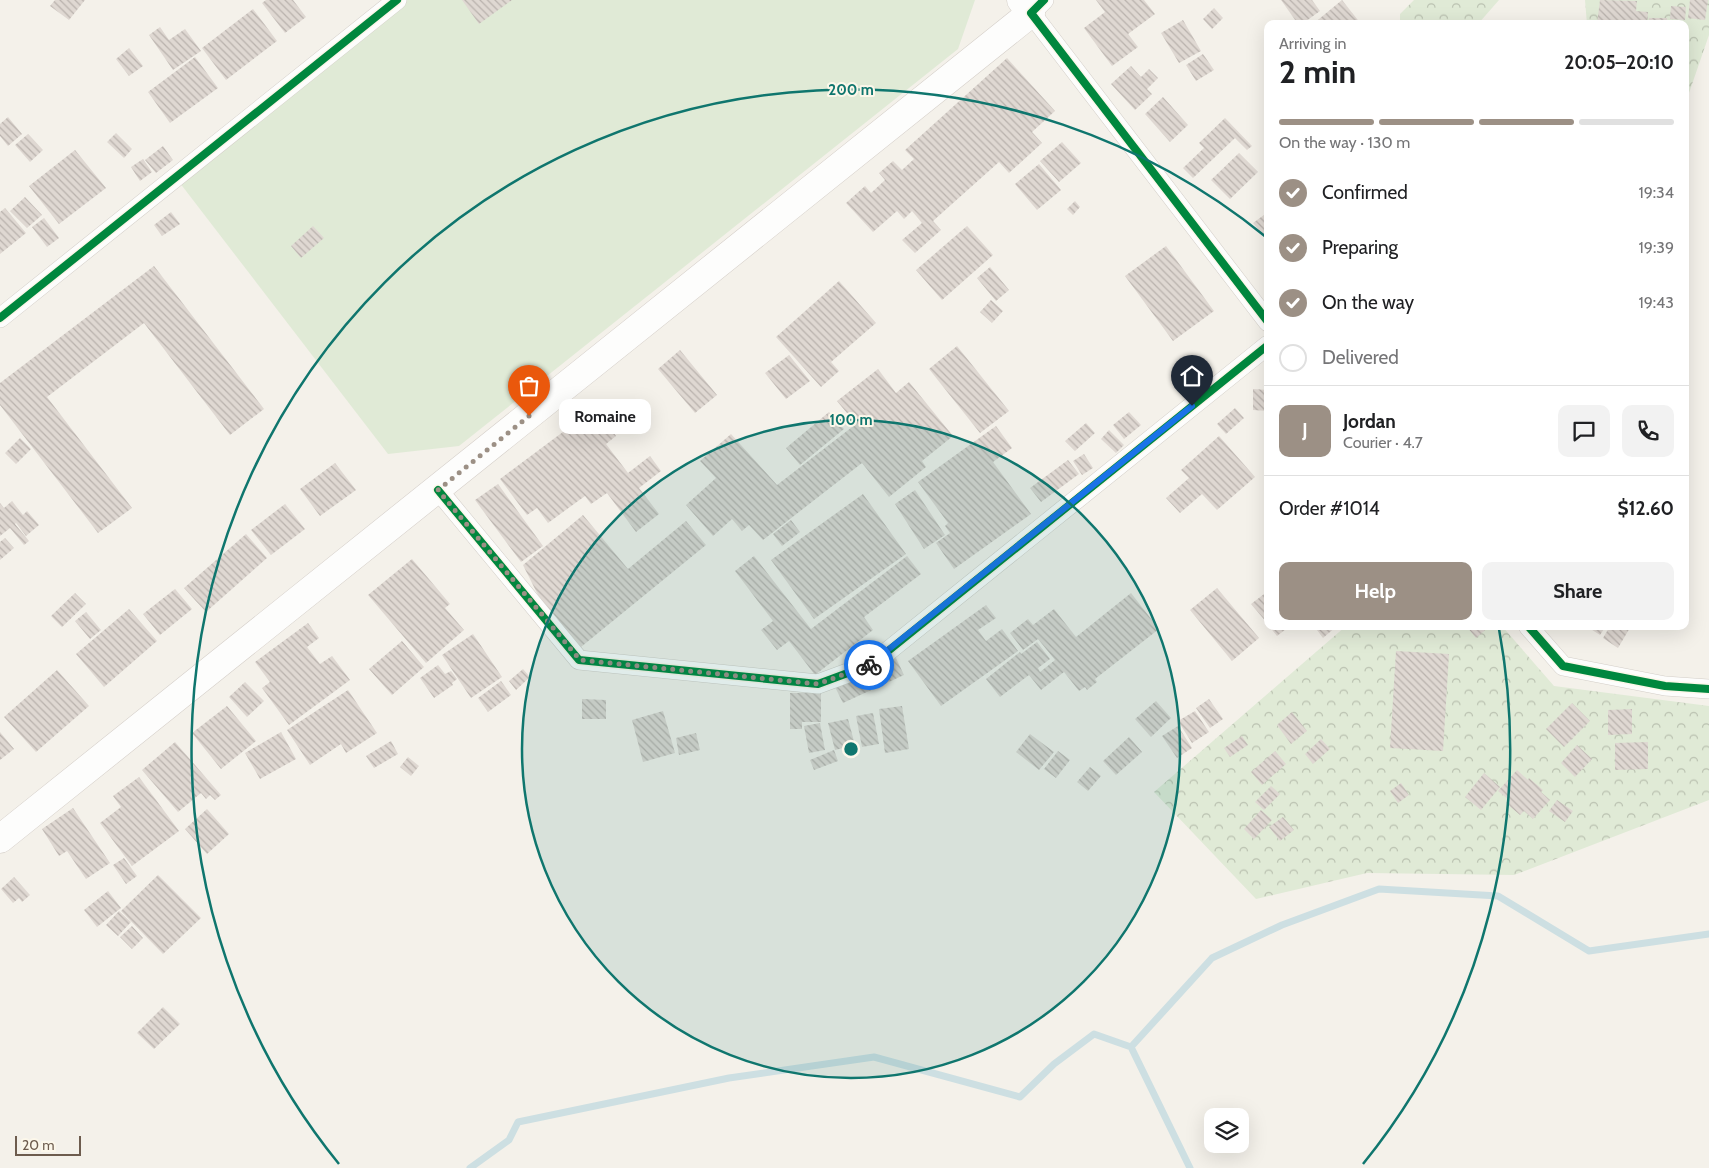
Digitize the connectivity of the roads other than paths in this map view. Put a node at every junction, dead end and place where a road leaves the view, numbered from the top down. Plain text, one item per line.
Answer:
1 (397, 0) edge
2 (1032, 4) edge
3 (1264, 317) edge
4 (0, 318) edge
5 (1264, 348) edge
6 (438, 490) junction
7 (1532, 630) edge
8 (1709, 689) edge
9 (0, 839) edge

1 - 4 street
2 - 3 street
2 - 6 main road
5 - 6 street
6 - 9 main road
7 - 8 street

